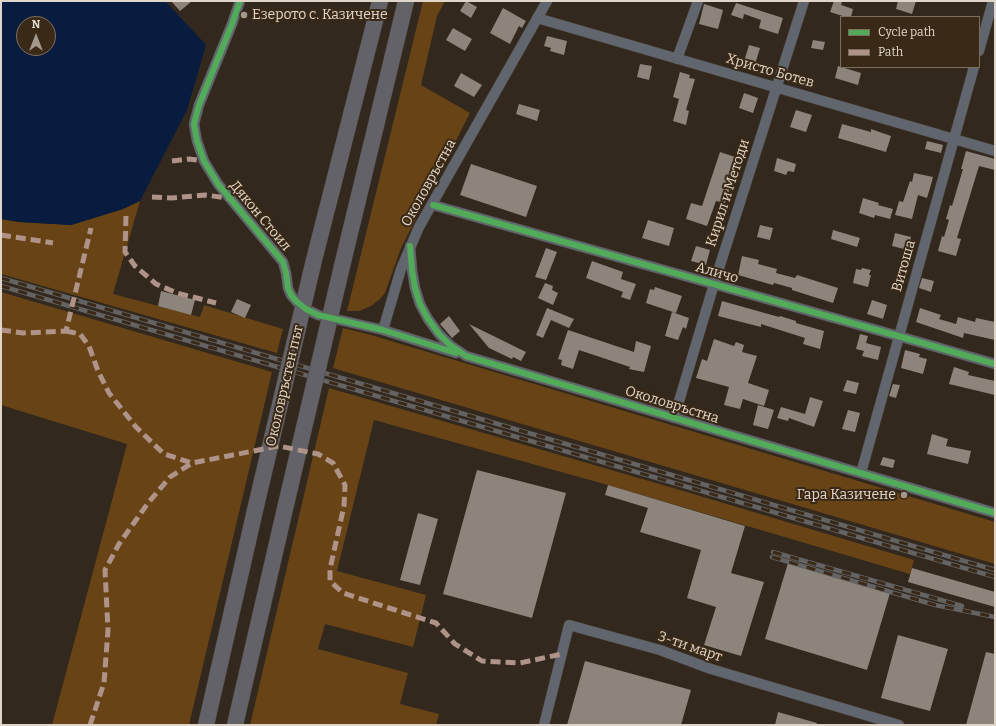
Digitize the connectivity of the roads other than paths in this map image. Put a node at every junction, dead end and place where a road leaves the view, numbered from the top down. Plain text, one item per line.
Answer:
1 (240, 1) edge
2 (380, 1) edge
3 (406, 1) edge
4 (547, 1) edge
5 (698, 1) edge
6 (804, 1) edge
7 (993, 1) edge
8 (537, 18) junction
9 (980, 47) edge
10 (677, 59) junction
11 (974, 68) edge
12 (776, 88) junction
13 (954, 139) junction
14 (995, 151) edge
15 (433, 205) junction
16 (410, 246) junction
17 (714, 284) junction
18 (383, 330) junction
19 (898, 336) junction
20 (466, 356) junction
21 (995, 364) edge
22 (674, 418) junction
23 (861, 473) junction
24 (995, 513) edge
25 (877, 722) edge
26 (206, 725) edge
27 (235, 725) edge
28 (544, 725) edge
29 (899, 725) edge

1 - 18 street, Дякон Стоил
2 - 26 highway, Околовръстен път, bridge
3 - 27 highway, Околовръстен път, bridge
4 - 8 street, Околовръстна
5 - 10 street
6 - 12 street, Кирил и Методи
7 - 9 street
8 - 10 street, Христо Ботев
8 - 15 street, Околовръстна
10 - 12 street, Христо Ботев
11 - 13 street, Витоша
12 - 13 street, Христо Ботев
12 - 17 street, Кирил и Методи
13 - 14 street, Христо Ботев
13 - 19 street, Витоша
15 - 16 street, Околовръстна
15 - 17 street, Аличо
16 - 18 street
16 - 20 street, Околовръстна
17 - 19 street, Аличо
17 - 22 street, Кирил и Методи
18 - 20 street, Дякон Стоил
19 - 21 street, Аличо
19 - 23 street, Витоша
20 - 22 street, Околовръстна
22 - 23 street, Околовръстна
23 - 24 street, Околовръстна
25 - 28 street, 3-ти март
25 - 29 street, 3-ти март

